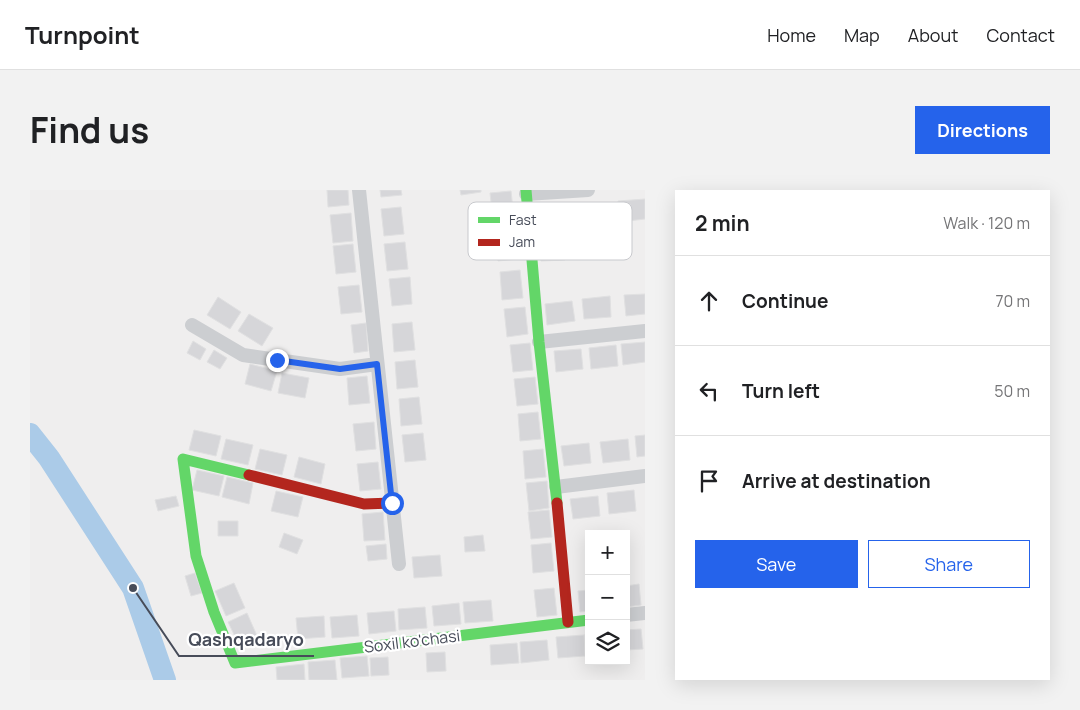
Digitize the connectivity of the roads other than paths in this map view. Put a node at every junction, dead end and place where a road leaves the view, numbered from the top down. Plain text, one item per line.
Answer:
1 (359, 190) edge
2 (588, 190) edge
3 (526, 192) edge
4 (532, 260) edge
5 (192, 325) dead end
6 (645, 331) edge
7 (539, 342) junction
8 (377, 364) junction
9 (645, 476) edge
10 (556, 487) junction
11 (392, 503) junction
12 (399, 564) dead end
13 (645, 613) edge
14 (630, 615) edge
15 (585, 620) edge
16 (568, 622) junction

1 - 8 street
2 - 3 street
4 - 7 street
5 - 8 street
6 - 7 street
7 - 10 street
8 - 11 street
9 - 10 street
10 - 16 street
11 - 12 street
11 - 16 street, Soxil ko'chasi
13 - 14 street
15 - 16 street, Soxil ko'chasi

